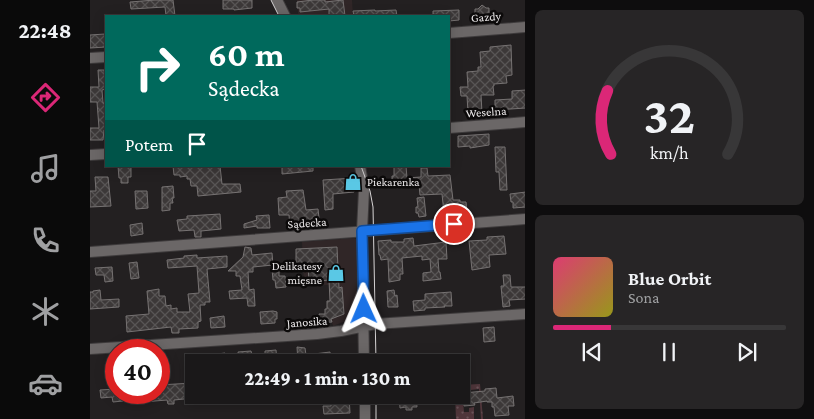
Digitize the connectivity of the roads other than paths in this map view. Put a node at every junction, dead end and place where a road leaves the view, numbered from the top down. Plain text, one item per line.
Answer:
1 (277, 0) edge
2 (284, 15) edge
3 (525, 27) edge
4 (450, 33) edge
5 (105, 57) edge
6 (90, 58) edge
7 (525, 122) edge
8 (450, 128) edge
9 (105, 154) edge
10 (90, 155) edge
11 (360, 167) edge
12 (525, 219) edge
13 (362, 231) junction
14 (90, 252) edge
15 (525, 314) edge
16 (364, 327) junction
17 (90, 349) edge
18 (364, 354) edge
19 (365, 404) edge
20 (365, 419) edge

1 - 2 street
3 - 4 street, Gazdy
5 - 6 street
7 - 8 street, Weselna
9 - 10 street
11 - 13 street
12 - 13 street, Sądecka
13 - 14 street, Sądecka
13 - 16 street
15 - 16 street, Janosika
16 - 17 street, Janosika
16 - 18 street
19 - 20 street

